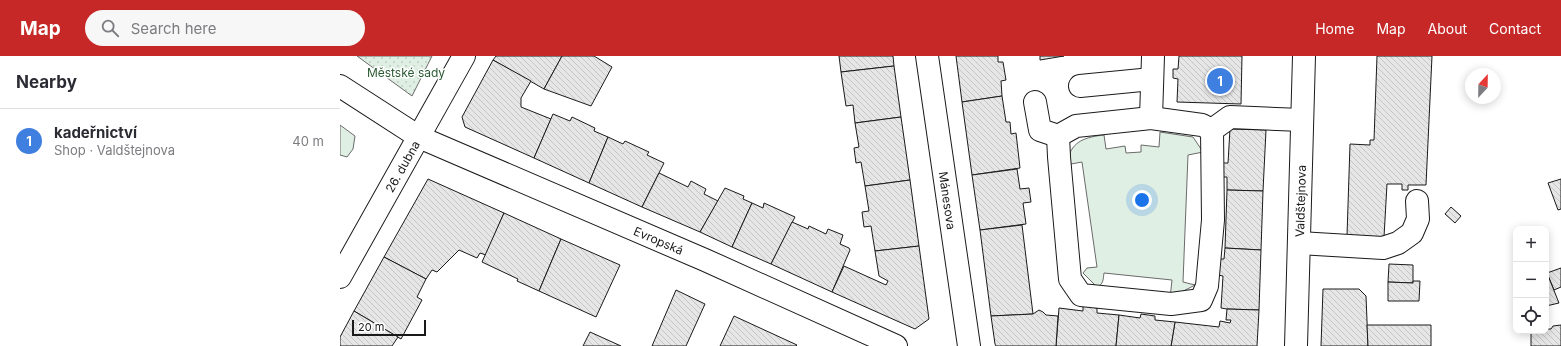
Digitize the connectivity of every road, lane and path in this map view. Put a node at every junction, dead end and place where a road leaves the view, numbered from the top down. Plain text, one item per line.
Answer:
1 (464, 56) edge
2 (927, 56) edge
3 (1153, 56) edge
4 (1304, 56) edge
5 (1152, 79) junction
6 (340, 86) edge
7 (1080, 86) dead end
8 (1035, 102) dead end
9 (1152, 118) junction
10 (1302, 120) junction
11 (1212, 130) junction
12 (1058, 136) junction
13 (419, 137) junction
14 (1417, 201) dead end
15 (1299, 243) junction
16 (340, 277) edge
17 (896, 346) edge
18 (969, 346) edge
19 (1296, 346) edge

1 - 13 street, 26. dubna
2 - 18 street, Mánesova
3 - 5 street
4 - 10 street, Valdštejnova
5 - 7 street
5 - 9 street
6 - 13 street, Evropská
8 - 12 street
9 - 11 street
9 - 12 street
10 - 11 street
10 - 15 street, Valdštejnova
11 - 12 street
13 - 16 street, 26. dubna
13 - 17 street, Evropská
14 - 15 street
15 - 19 street, Valdštejnova

